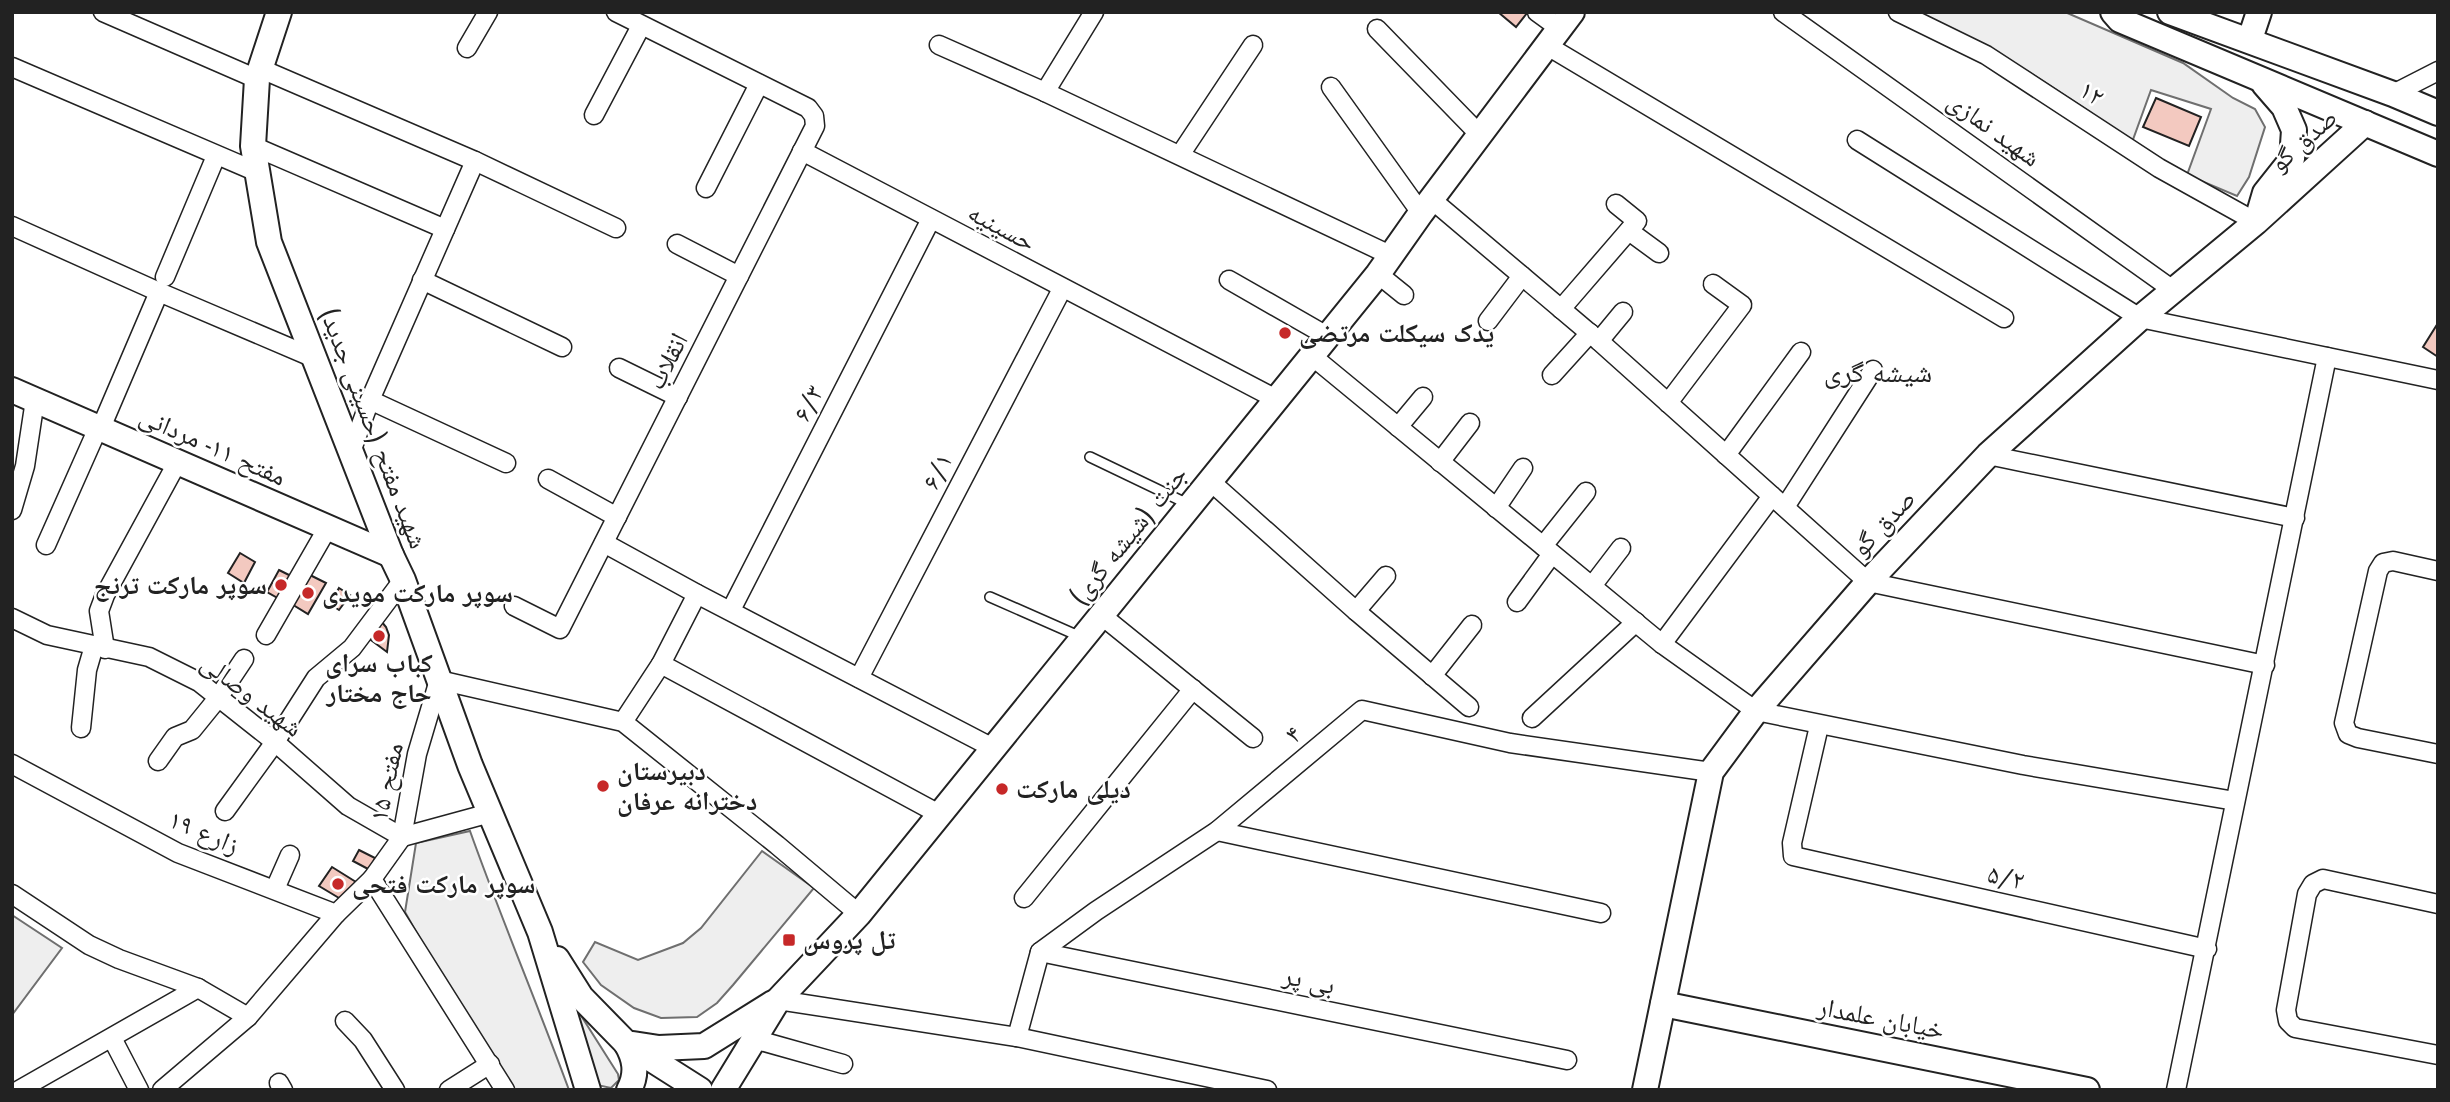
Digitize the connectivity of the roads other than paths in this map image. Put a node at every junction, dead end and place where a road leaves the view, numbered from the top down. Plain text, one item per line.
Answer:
1 (103, 12) edge
2 (279, 12) edge
3 (488, 12) edge
4 (616, 12) edge
5 (1094, 12) edge
6 (1537, 12) edge
7 (1783, 12) edge
8 (1898, 12) edge
9 (2113, 12) edge
10 (2170, 12) edge
11 (641, 26) junction
12 (1559, 28) edge
13 (1377, 29) dead end
14 (939, 45) dead end
15 (1253, 45) dead end
16 (467, 48) dead end
17 (12, 66) edge
18 (2438, 71) edge
19 (258, 73) junction
20 (2259, 79) junction
21 (759, 85) junction
22 (1332, 87) dead end
23 (1045, 92) junction
24 (2393, 94) junction
25 (2438, 113) edge
26 (594, 115) dead end
27 (2365, 124) junction
28 (1480, 135) junction
29 (1857, 140) dead end
30 (253, 146) junction
31 (802, 151) junction
32 (2438, 154) edge
33 (1180, 155) junction
34 (216, 156) junction
35 (475, 161) junction
36 (257, 172) junction
37 (706, 188) dead end
38 (1616, 204) dead end
39 (1426, 206) junction
40 (931, 219) junction
41 (2256, 222) junction
42 (12, 226) edge
43 (616, 228) dead end
44 (445, 229) junction
45 (1629, 230) junction
46 (677, 244) dead end
47 (1659, 253) dead end
48 (1385, 265) junction
49 (739, 276) junction
50 (1522, 276) junction
51 (422, 280) junction
52 (1229, 280) dead end
53 (1713, 284) dead end
54 (162, 285) junction
55 (1062, 289) junction
56 (2173, 290) junction
57 (1405, 295) dead end
58 (1561, 309) junction
59 (1623, 312) dead end
60 (2004, 318) dead end
61 (2140, 318) junction
62 (1488, 321) dead end
63 (1327, 336) junction
64 (1595, 337) junction
65 (562, 347) dead end
66 (1801, 352) dead end
67 (1312, 356) junction
68 (2327, 357) junction
69 (314, 358) junction
70 (619, 368) dead end
71 (1873, 370) dead end
72 (1552, 375) dead end
73 (2438, 380) edge
74 (12, 390) edge
75 (678, 397) junction
76 (1423, 397) dead end
77 (35, 400) junction
78 (370, 400) junction
79 (1276, 400) junction
80 (1668, 403) junction
81 (1470, 424) dead end
82 (1398, 427) junction
83 (99, 429) junction
84 (351, 452) junction
85 (1726, 455) junction
86 (1988, 455) junction
87 (1090, 457) dead end
88 (1440, 462) junction
89 (177, 463) junction
90 (506, 463) dead end
91 (1523, 468) dead end
92 (548, 479) dead end
93 (1210, 481) junction
94 (1586, 492) dead end
95 (1778, 502) junction
96 (1190, 506) junction
97 (1496, 508) junction
98 (12, 510) edge
99 (617, 517) junction
100 (2295, 518) junction
101 (327, 528) junction
102 (604, 542) junction
103 (46, 545) dead end
104 (1621, 548) dead end
105 (1548, 550) junction
106 (391, 555) junction
107 (2438, 571) edge
108 (1386, 576) dead end
109 (402, 580) junction
110 (1868, 582) junction
111 (1592, 586) junction
112 (697, 594) junction
113 (990, 597) dead end
114 (1517, 602) dead end
115 (514, 606) dead end
116 (732, 610) junction
117 (1356, 611) junction
118 (1101, 615) junction
119 (13, 622) edge
120 (1636, 622) junction
121 (1472, 625) dead end
122 (266, 635) dead end
123 (1083, 638) junction
124 (1662, 644) junction
125 (99, 648) junction
126 (244, 659) dead end
127 (660, 664) junction
128 (2264, 665) junction
129 (1433, 676) junction
130 (859, 678) junction
131 (439, 680) junction
132 (1193, 689) junction
133 (218, 698) junction
134 (1469, 707) dead end
135 (1756, 711) junction
136 (1532, 718) dead end
137 (623, 722) junction
138 (1819, 726) junction
139 (81, 728) dead end
140 (1254, 738) dead end
141 (275, 742) junction
142 (993, 748) junction
143 (2438, 754) edge
144 (158, 761) dead end
145 (12, 764) edge
146 (1711, 772) junction
147 (2235, 801) junction
148 (225, 811) dead end
149 (490, 813) junction
150 (940, 814) junction
151 (1217, 831) junction
152 (402, 837) junction
153 (290, 855) dead end
154 (372, 879) junction
155 (275, 889) junction
156 (12, 894) edge
157 (1024, 898) dead end
158 (2438, 904) edge
159 (1601, 913) dead end
160 (337, 914) junction
161 (859, 914) junction
162 (540, 932) junction
163 (2207, 949) junction
164 (1040, 952) junction
165 (198, 988) junction
166 (778, 1000) junction
167 (1663, 1004) junction
168 (248, 1017) junction
169 (345, 1021) dead end
170 (1017, 1037) junction
171 (112, 1038) junction
172 (754, 1039) junction
173 (626, 1043) junction
174 (2438, 1055) edge
175 (1567, 1060) dead end
176 (490, 1064) junction
177 (843, 1064) dead end
178 (22, 1089) edge
179 (139, 1090) edge
180 (162, 1090) edge
181 (395, 1090) edge
182 (449, 1090) edge
183 (505, 1090) edge
184 (588, 1090) edge
185 (629, 1090) edge
186 (700, 1090) edge
187 (723, 1090) edge
188 (1267, 1090) edge
189 (1645, 1090) edge
190 (2087, 1090) edge
191 (2176, 1090) edge

1 - 19 street
2 - 19 street, شهید مفتح (حسینی جدید)
3 - 16 street
4 - 11 street
5 - 23 street
6 - 12 street
7 - 56 street, شهید نمازی
8 - 41 street, ۱۲
9 - 20 street
10 - 24 street
11 - 21 street
11 - 26 street
12 - 28 street, جنت (شیشه گری)
12 - 60 street
13 - 28 street
14 - 23 street
15 - 33 street
17 - 34 street
18 - 24 street
19 - 30 street, شهید مفتح (حسینی جدید)
19 - 35 street
20 - 27 street
20 - 41 street
21 - 31 street, انقلاب
21 - 37 street
22 - 39 street
23 - 33 street
24 - 25 street
27 - 32 street
27 - 41 street, صدق گو
28 - 39 street, جنت (شیشه گری)
29 - 61 street
30 - 36 street, شهید مفتح (حسینی جدید)
30 - 44 street
31 - 40 street, حسینیه
31 - 49 street, انقلاب
33 - 48 street
34 - 36 street
34 - 54 street
35 - 43 street
35 - 44 street
36 - 69 street, شهید مفتح (حسینی جدید)
38 - 45 street
39 - 48 street, جنت (شیشه گری)
39 - 50 street
40 - 55 street, حسینیه
40 - 116 street, ۶/۳
41 - 56 street, صدق گو
42 - 54 street
44 - 51 street
45 - 47 street
45 - 58 street
46 - 49 street
48 - 57 street
48 - 63 street, جنت (شیشه گری)
49 - 75 street, انقلاب
50 - 58 street
50 - 62 street
51 - 65 street
51 - 78 street
52 - 63 street
53 - 80 street
54 - 69 street
54 - 83 street
55 - 79 street, حسینیه
55 - 130 street, ۶/۱
56 - 61 street, صدق گو
58 - 64 street
59 - 64 street
61 - 68 street
61 - 86 street, صدق گو
63 - 67 street, جنت (شیشه گری)
64 - 72 street
64 - 80 street
66 - 85 street
67 - 79 street, جنت (شیشه گری)
67 - 82 street
68 - 73 street
68 - 100 street
69 - 84 street, شهید مفتح (حسینی جدید)
70 - 75 street
71 - 95 street
74 - 77 street, مفتح ۱۱- مردانی
75 - 99 street, انقلاب
76 - 82 street
77 - 83 street, مفتح ۱۱- مردانی
77 - 98 street
78 - 84 street
78 - 90 street
79 - 93 street, جنت (شیشه گری)
80 - 85 street
81 - 88 street
82 - 88 street
83 - 89 street, مفتح ۱۱- مردانی
83 - 103 street
84 - 106 street, شهید مفتح (حسینی جدید)
85 - 95 street
86 - 100 street
86 - 110 street, صدق گو
87 - 96 lane
88 - 97 street
89 - 101 street, مفتح ۱۱- مردانی
89 - 125 street
91 - 97 street
92 - 99 street
93 - 96 street, جنت (شیشه گری)
93 - 117 street
94 - 105 street
95 - 110 street
95 - 124 street
96 - 118 street, جنت (شیشه گری)
97 - 105 street
99 - 102 street, انقلاب
100 - 128 street
101 - 106 street, مفتح ۱۱- مردانی
101 - 122 street
102 - 112 street
102 - 115 street, انقلاب
104 - 111 street
105 - 111 street
105 - 114 street
106 - 109 street, شهید مفتح (حسینی جدید)
107 - 143 street
108 - 117 street
109 - 131 street, شهید مفتح (حسینی جدید)
109 - 141 street
110 - 128 street
110 - 135 street, صدق گو
111 - 120 street
112 - 116 street
112 - 127 street
113 - 123 lane
116 - 130 street
117 - 129 street
118 - 123 street, جنت (شیشه گری)
118 - 132 street
119 - 125 street, شهید وصالی
120 - 124 street
120 - 136 street
121 - 129 street
123 - 142 street, جنت (شیشه گری)
124 - 135 street
125 - 133 street, شهید وصالی
125 - 139 street
126 - 133 street
127 - 137 street
127 - 150 street
128 - 147 street
129 - 134 street
130 - 142 street
131 - 137 street
131 - 149 street, شهید مفتح (حسینی جدید)
131 - 152 street, مفتح ۱۵
132 - 140 street
132 - 157 street
133 - 141 street, شهید وصالی
133 - 144 street
135 - 138 street
135 - 146 street, صدق گو
137 - 161 street
138 - 147 street
138 - 163 street, ۵/۲
141 - 148 street
141 - 152 street, شهید وصالی
142 - 150 street, جنت (شیشه گری)
145 - 155 street, ۱۹ زارع
146 - 151 street, ۴
146 - 167 street, صدق گو
147 - 163 street
149 - 152 street
149 - 162 street, شهید مفتح (حسینی جدید)
150 - 161 street, جنت (شیشه گری)
151 - 159 street
151 - 164 street, ۴
152 - 154 street, مفتح ۱۵
153 - 155 street
154 - 160 street
154 - 176 street
155 - 160 street, ۱۹ زارع
156 - 165 street
158 - 174 street
160 - 168 street
161 - 166 street, جنت (شیشه گری)
162 - 173 street
162 - 184 street
163 - 191 street
164 - 170 street
164 - 175 street, بی پر
165 - 168 street
165 - 171 street
166 - 170 street
166 - 172 street, جنت (شیشه گری)
166 - 173 street
167 - 189 street, صدق گو
167 - 190 street, خیابان علمدار
168 - 180 street
169 - 181 street
170 - 188 street
171 - 178 street
171 - 179 street
172 - 177 street
172 - 187 street, جنت (شیشه گری)
173 - 185 street
173 - 186 street
176 - 182 street
176 - 183 street

